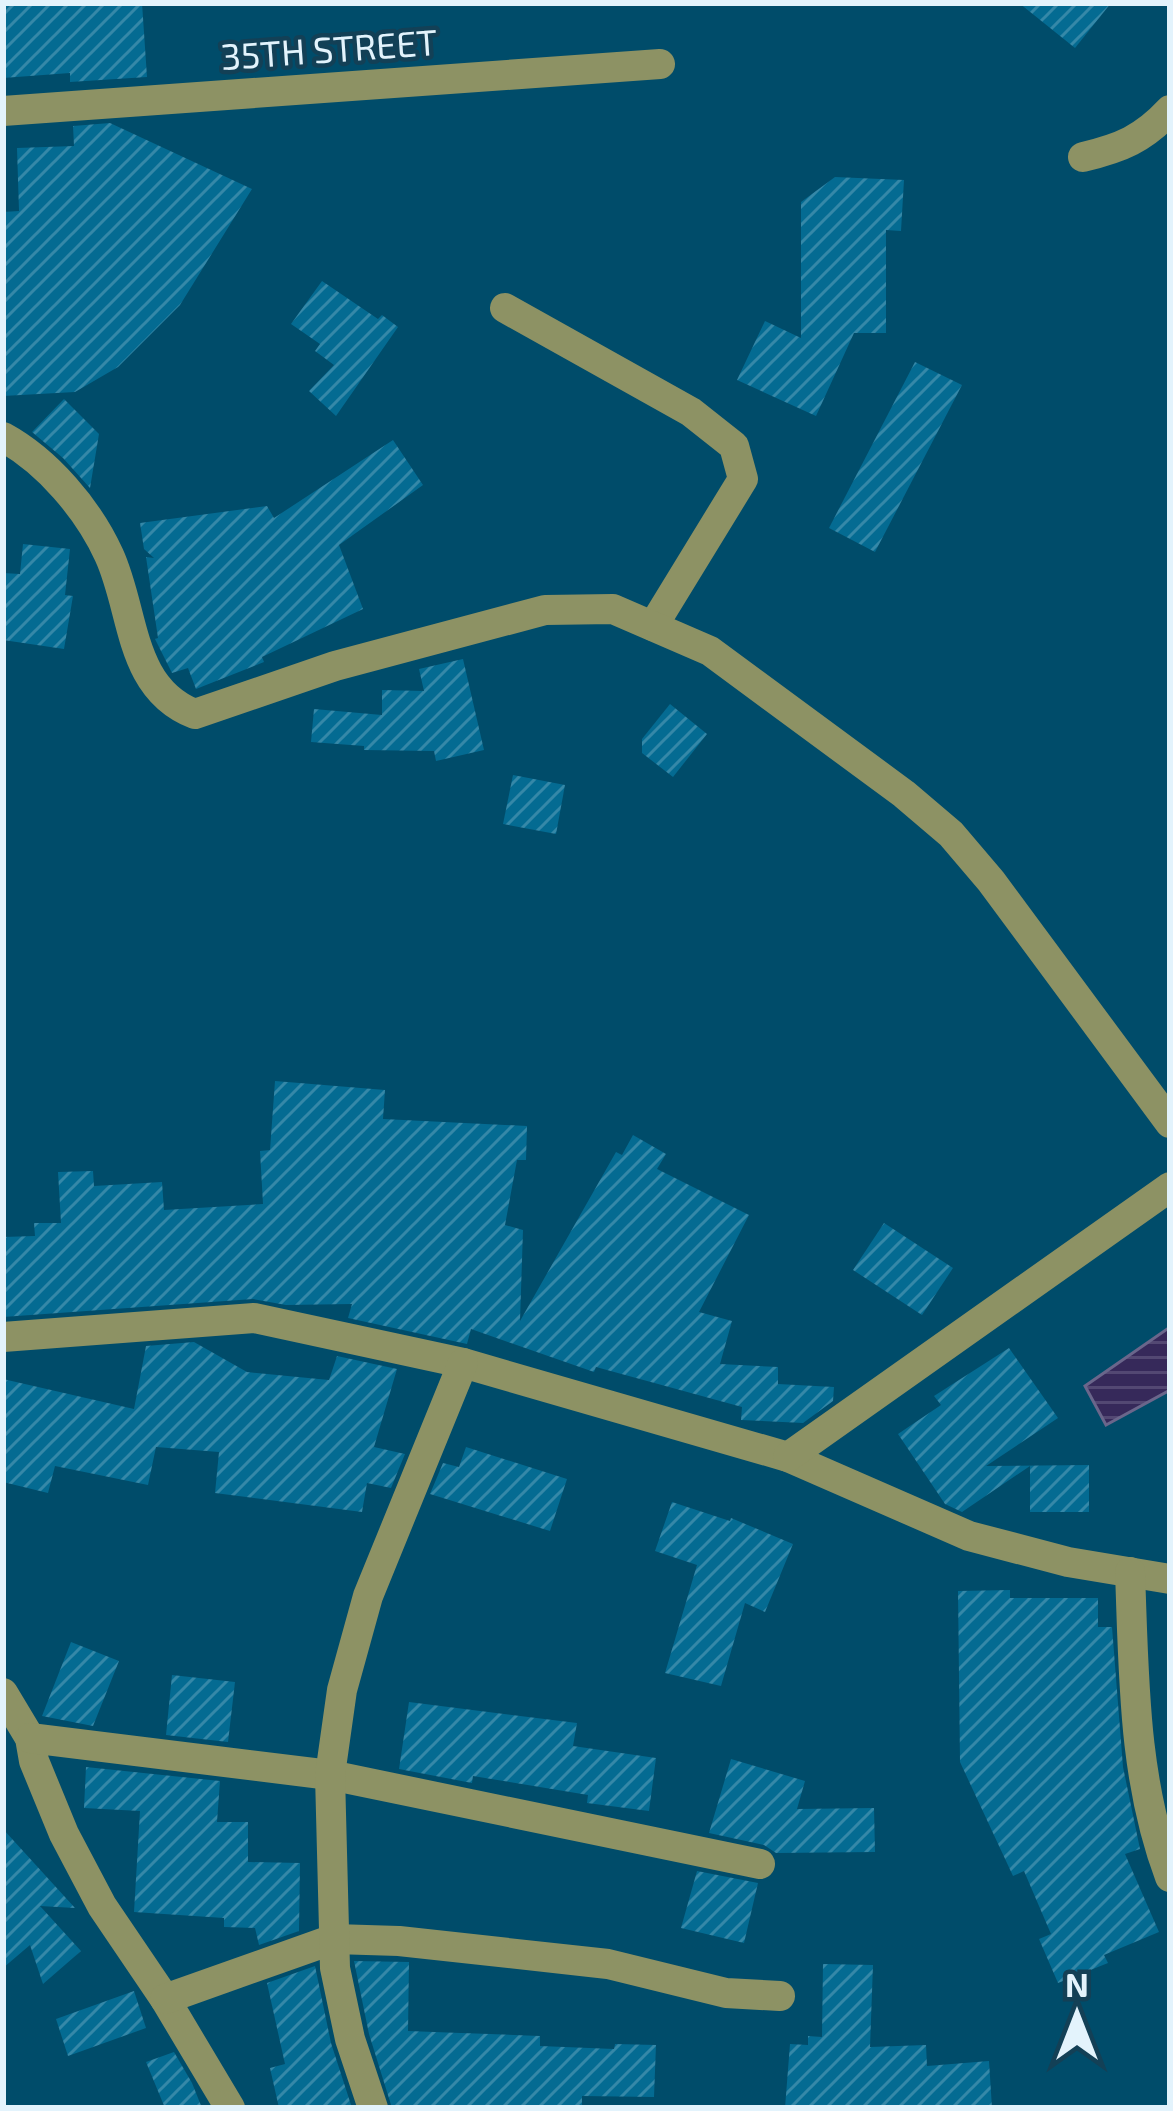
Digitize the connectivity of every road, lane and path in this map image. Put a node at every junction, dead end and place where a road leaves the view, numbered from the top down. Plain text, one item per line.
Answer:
1 (660, 64) dead end
2 (1170, 110) edge
3 (3, 111) edge
4 (1083, 158) dead end
5 (505, 308) dead end
6 (3, 437) edge
7 (653, 626) junction
8 (1170, 1123) edge
9 (1170, 1187) edge
10 (3, 1337) edge
11 (463, 1363) junction
12 (788, 1456) junction
13 (1130, 1573) junction
14 (1170, 1579) edge
15 (3, 1693) edge
16 (30, 1738) junction
17 (330, 1774) junction
18 (760, 1864) dead end
19 (1170, 1877) edge
20 (334, 1939) junction
21 (779, 1996) dead end
22 (165, 1999) junction
23 (230, 2108) edge
24 (373, 2108) edge

1 - 3 street, 35TH STREET
2 - 4 street
5 - 7 street
6 - 7 street
7 - 8 street
9 - 12 street
10 - 11 street
11 - 12 street
11 - 17 street
12 - 13 street
13 - 14 street
13 - 19 street
15 - 16 street
16 - 17 street
16 - 22 street
17 - 18 street
17 - 20 street
20 - 21 street
20 - 22 street
20 - 24 street
22 - 23 street

